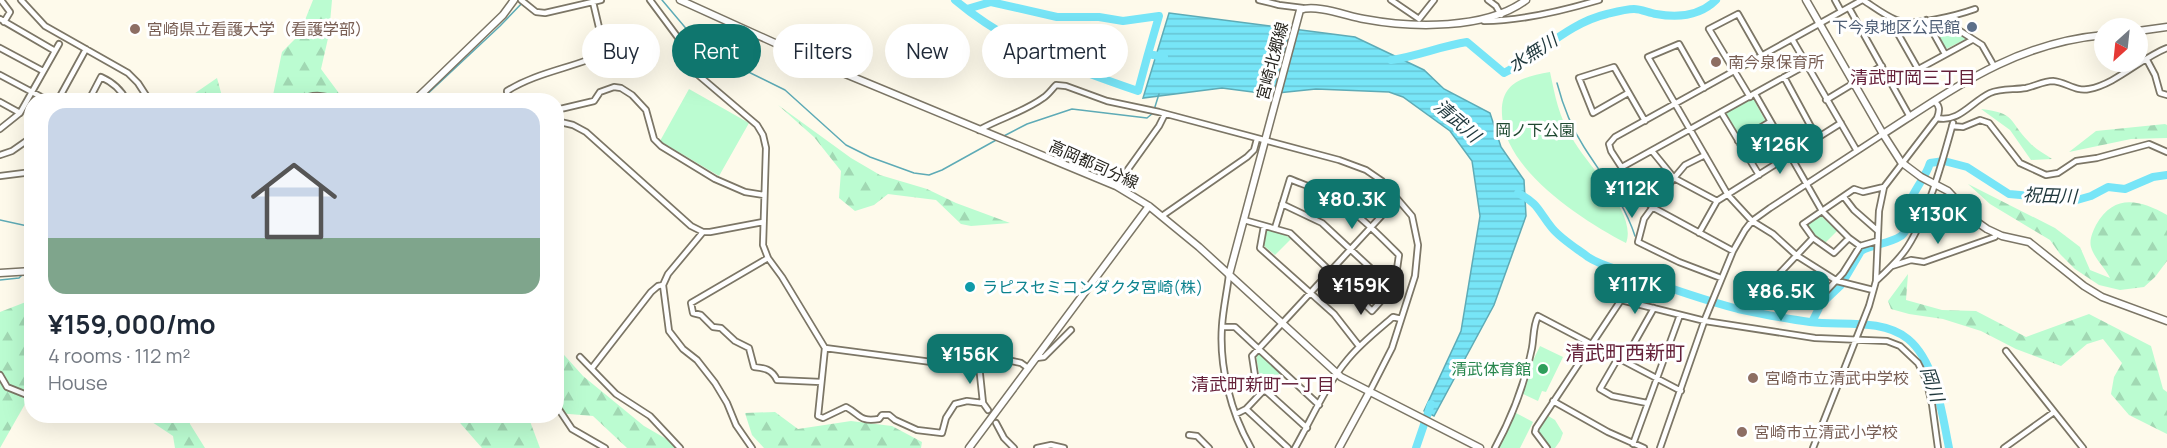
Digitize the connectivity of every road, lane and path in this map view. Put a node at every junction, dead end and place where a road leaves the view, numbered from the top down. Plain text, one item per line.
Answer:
1 (1, 0) edge
2 (21, 0) edge
3 (514, 0) edge
4 (521, 0) edge
5 (601, 0) edge
6 (650, 0) edge
7 (680, 0) edge
8 (1259, 0) edge
9 (1391, 0) edge
10 (1434, 0) edge
11 (1488, 0) edge
12 (1526, 0) edge
13 (1599, 0) edge
14 (1806, 0) edge
15 (1835, 0) edge
16 (1862, 0) edge
17 (593, 2) junction
18 (1849, 8) junction
19 (1975, 9) dead end
20 (1301, 10) junction
21 (1841, 11) junction
22 (1501, 15) junction
23 (1888, 15) junction
24 (1951, 17) junction
25 (2, 20) edge
26 (1926, 20) junction
27 (1480, 21) junction
28 (1419, 22) junction
29 (1820, 25) junction
30 (2167, 27) edge
31 (2148, 30) edge
32 (2094, 36) edge
33 (1792, 39) junction
34 (1972, 40) junction
35 (59, 44) dead end
36 (0, 48) edge
37 (2167, 48) edge
38 (86, 49) junction
39 (55, 51) junction
40 (1945, 54) junction
41 (1762, 56) junction
42 (2148, 59) edge
43 (2148, 63) edge
44 (1806, 65) junction
45 (1882, 66) junction
46 (1994, 66) junction
47 (1918, 69) junction
48 (43, 71) junction
49 (1734, 71) junction
50 (2125, 72) edge
51 (0, 75) edge
52 (1784, 77) junction
53 (1854, 83) junction
54 (1893, 83) junction
55 (1704, 88) junction
56 (32, 92) joint
57 (62, 93) edge
58 (92, 93) edge
59 (121, 93) edge
60 (144, 93) edge
61 (422, 93) edge
62 (507, 93) edge
63 (1629, 93) junction
64 (1752, 95) junction
65 (2167, 95) edge
66 (1826, 100) junction
67 (1934, 101) junction
68 (0, 102) edge
69 (1674, 104) junction
70 (24, 106) edge
71 (564, 108) edge
72 (1721, 112) junction
73 (20, 113) junction
74 (1164, 114) junction
75 (1910, 117) junction
76 (1937, 118) junction
77 (1953, 118) junction
78 (1645, 121) junction
79 (1770, 122) junction
80 (564, 123) edge
81 (1841, 123) junction
82 (1952, 126) junction
83 (0, 129) edge
84 (979, 130) junction
85 (1690, 130) junction
86 (1883, 134) junction
87 (1817, 138) junction
88 (1257, 139) junction
89 (1265, 140) junction
90 (1738, 141) junction
91 (24, 143) edge
92 (1652, 151) junction
93 (1857, 151) junction
94 (2167, 152) edge
95 (1704, 154) junction
96 (0, 156) edge
97 (1790, 156) junction
98 (1901, 162) junction
99 (1622, 167) junction
100 (24, 173) edge
101 (1759, 175) junction
102 (0, 176) edge
103 (1674, 178) junction
104 (1934, 183) junction
105 (1806, 184) junction
106 (1116, 186) junction
107 (1884, 187) junction
108 (764, 195) junction
109 (1728, 195) junction
110 (1844, 197) junction
111 (1396, 199) junction
112 (1717, 201) junction
113 (1282, 204) junction
114 (1149, 206) junction
115 (1652, 207) junction
116 (1822, 211) junction
117 (1162, 216) junction
118 (1244, 220) junction
119 (1752, 221) junction
120 (763, 222) junction
121 (1264, 226) junction
122 (1371, 227) junction
123 (1275, 228) junction
124 (1878, 231) junction
125 (703, 232) junction
126 (1699, 233) junction
127 (1996, 234) junction
128 (1813, 238) junction
129 (1849, 238) junction
130 (1877, 241) junction
131 (1860, 246) junction
132 (1350, 249) junction
133 (1733, 251) junction
134 (1796, 255) junction
135 (768, 258) junction
136 (1893, 266) junction
137 (1331, 270) junction
138 (24, 271) edge
139 (0, 273) edge
140 (1229, 275) junction
141 (1720, 281) junction
142 (1837, 281) junction
143 (1876, 281) junction
144 (663, 285) junction
145 (1392, 288) junction
146 (1873, 290) junction
147 (1309, 293) junction
148 (1654, 308) junction
149 (1680, 315) junction
150 (1401, 319) junction
151 (1706, 319) junction
152 (2167, 321) edge
153 (1282, 323) junction
154 (1222, 327) junction
155 (1071, 330) dead end
156 (1855, 339) junction
157 (1591, 344) junction
158 (1359, 346) junction
159 (825, 348) junction
160 (1259, 349) junction
161 (2006, 351) dead end
162 (580, 357) dead end
163 (1036, 358) junction
164 (1618, 358) junction
165 (1624, 361) junction
166 (979, 365) junction
167 (592, 368) junction
168 (1028, 368) junction
169 (1337, 374) junction
170 (0, 375) edge
171 (1656, 379) junction
172 (821, 382) junction
173 (1263, 391) junction
174 (1370, 391) junction
175 (1681, 391) junction
176 (24, 394) edge
177 (1553, 400) junction
178 (983, 403) junction
179 (1647, 403) junction
180 (1319, 405) junction
181 (1246, 409) junction
182 (988, 410) dead end
183 (2054, 412) junction
184 (1236, 414) junction
185 (564, 417) edge
186 (996, 423) dead end
187 (1306, 428) junction
188 (1189, 435) dead end
189 (1633, 444) junction
190 (605, 448) edge
191 (680, 448) edge
192 (752, 448) edge
193 (969, 448) edge
194 (1014, 448) edge
195 (1037, 448) edge
196 (1064, 448) edge
197 (1209, 448) edge
198 (1251, 448) edge
199 (1288, 448) edge
200 (1295, 448) edge
201 (1339, 448) edge
202 (1480, 448) edge
203 (1495, 448) edge
204 (1547, 448) edge
205 (1644, 448) edge
206 (1660, 448) edge
207 (1813, 448) edge
208 (1938, 448) edge
209 (2004, 448) edge
210 (2083, 448) edge

1 - 25 street
2 - 38 street
3 - 61 main road
4 - 17 street
5 - 17 street
6 - 108 street
7 - 84 main road, 高岡都司分線
8 - 20 street
9 - 28 street
10 - 28 street
11 - 22 street
12 - 22 main road, 宮崎北郷線
13 - 27 street
14 - 29 main road
15 - 21 street
16 - 18 street
16 - 23 street
17 - 62 street
18 - 21 street
18 - 45 street
19 - 24 street
20 - 28 main road, 宮崎北郷線
20 - 89 main road, 宮崎北郷線
21 - 29 street
22 - 27 main road, 宮崎北郷線
23 - 26 street
23 - 47 street
24 - 26 street
24 - 34 street
25 - 39 street
26 - 40 street
27 - 28 main road, 宮崎北郷線
29 - 33 street
29 - 53 main road
30 - 31 main road
32 - 46 main road
33 - 41 street
33 - 44 street
34 - 40 street
34 - 46 street
35 - 39 street
36 - 48 street
37 - 42 street
38 - 57 street
38 - 60 street
39 - 48 street
40 - 47 street
41 - 49 street
41 - 49 street
43 - 65 street
44 - 52 street
44 - 66 street
45 - 53 street
45 - 54 street
46 - 67 main road
47 - 54 street
48 - 56 street
49 - 55 street
49 - 64 street
50 - 77 street
51 - 56 street
52 - 64 street
52 - 87 street
53 - 66 street
53 - 86 main road
54 - 75 street
55 - 69 street
55 - 69 street
58 - 59 street
63 - 63 street
63 - 78 street
64 - 72 street
64 - 79 street
66 - 81 street
67 - 75 main road
67 - 76 street
68 - 73 street
69 - 78 street
69 - 85 street
70 - 73 street
71 - 108 street
72 - 85 street
72 - 90 street
73 - 83 street
74 - 84 street
74 - 88 street
74 - 106 street
75 - 86 main road
76 - 77 street
76 - 98 street
77 - 82 street
78 - 99 street
79 - 90 street
79 - 97 street
80 - 125 street
81 - 87 street
81 - 93 street
82 - 94 street
82 - 104 street
84 - 106 main road, 高岡都司分線
85 - 92 street
85 - 95 street
86 - 93 street
86 - 98 main road
87 - 97 street
88 - 89 street
88 - 117 street
89 - 111 street
89 - 118 main road, 宮崎北郷線
90 - 101 street
91 - 96 street
92 - 99 street
92 - 103 street
93 - 105 street
95 - 103 street
95 - 109 street
97 - 101 street
97 - 105 street
98 - 104 main road
98 - 107 street
99 - 115 street
100 - 102 street
101 - 109 street
103 - 112 street
103 - 115 street
104 - 127 main road
104 - 136 street
105 - 116 street
105 - 119 street
106 - 114 main road, 高岡都司分線
107 - 110 street
107 - 124 street
108 - 120 street
109 - 112 street
109 - 119 street
110 - 116 street
110 - 124 street
111 - 122 street
111 - 150 street
112 - 126 street
113 - 122 street
113 - 123 street
113 - 132 street
114 - 117 main road, 高岡都司分線
114 - 163 main road
115 - 126 street
115 - 141 street
116 - 128 street
116 - 129 street
117 - 140 main road, 高岡都司分線
118 - 121 street
118 - 140 main road, 宮崎北郷線
119 - 133 street
119 - 134 street
120 - 125 street
120 - 135 street
121 - 123 street
121 - 147 street
122 - 132 street
122 - 145 street
123 - 137 street
124 - 130 street
125 - 144 street
126 - 133 street
127 - 136 street
127 - 152 main road
128 - 129 street
128 - 134 street
129 - 131 street
130 - 131 street
130 - 143 street
131 - 142 street
132 - 137 street
132 - 145 street
133 - 141 street
134 - 142 street
134 - 142 street
135 - 159 street
135 - 172 street
136 - 143 street
137 - 145 street
137 - 147 street
138 - 139 main road
140 - 153 main road, 高岡都司分線
140 - 154 street
141 - 151 street
142 - 146 street
143 - 146 street
144 - 167 street
144 - 192 street
146 - 156 street
147 - 153 street
147 - 158 street
148 - 149 street
148 - 157 street
148 - 165 street
149 - 151 street
149 - 171 street
150 - 158 street
150 - 174 street
151 - 156 street
151 - 175 street
153 - 160 street
153 - 169 main road, 高岡都司分線
154 - 160 street
154 - 184 street
155 - 163 street
156 - 207 street
156 - 208 street
157 - 164 street
157 - 177 street
157 - 203 street
158 - 169 street
159 - 166 street
159 - 172 street
160 - 173 street
160 - 180 street
161 - 183 street
162 - 167 street
163 - 168 main road
164 - 165 street
164 - 179 street
165 - 171 street
166 - 168 street
166 - 178 street
167 - 191 street
168 - 193 main road
169 - 174 main road, 高岡都司分線
169 - 180 street
170 - 176 street
171 - 175 street
171 - 179 street
172 - 178 street
173 - 181 street
173 - 187 street
174 - 201 main road
174 - 202 main road, 高岡都司分線
175 - 206 street
177 - 189 street
177 - 204 street
178 - 182 street
179 - 189 street
180 - 187 street
181 - 184 street
181 - 199 street
183 - 209 street
183 - 210 street
184 - 198 street
185 - 190 street
186 - 194 street
187 - 200 street
188 - 197 street
189 - 205 street
195 - 196 street

